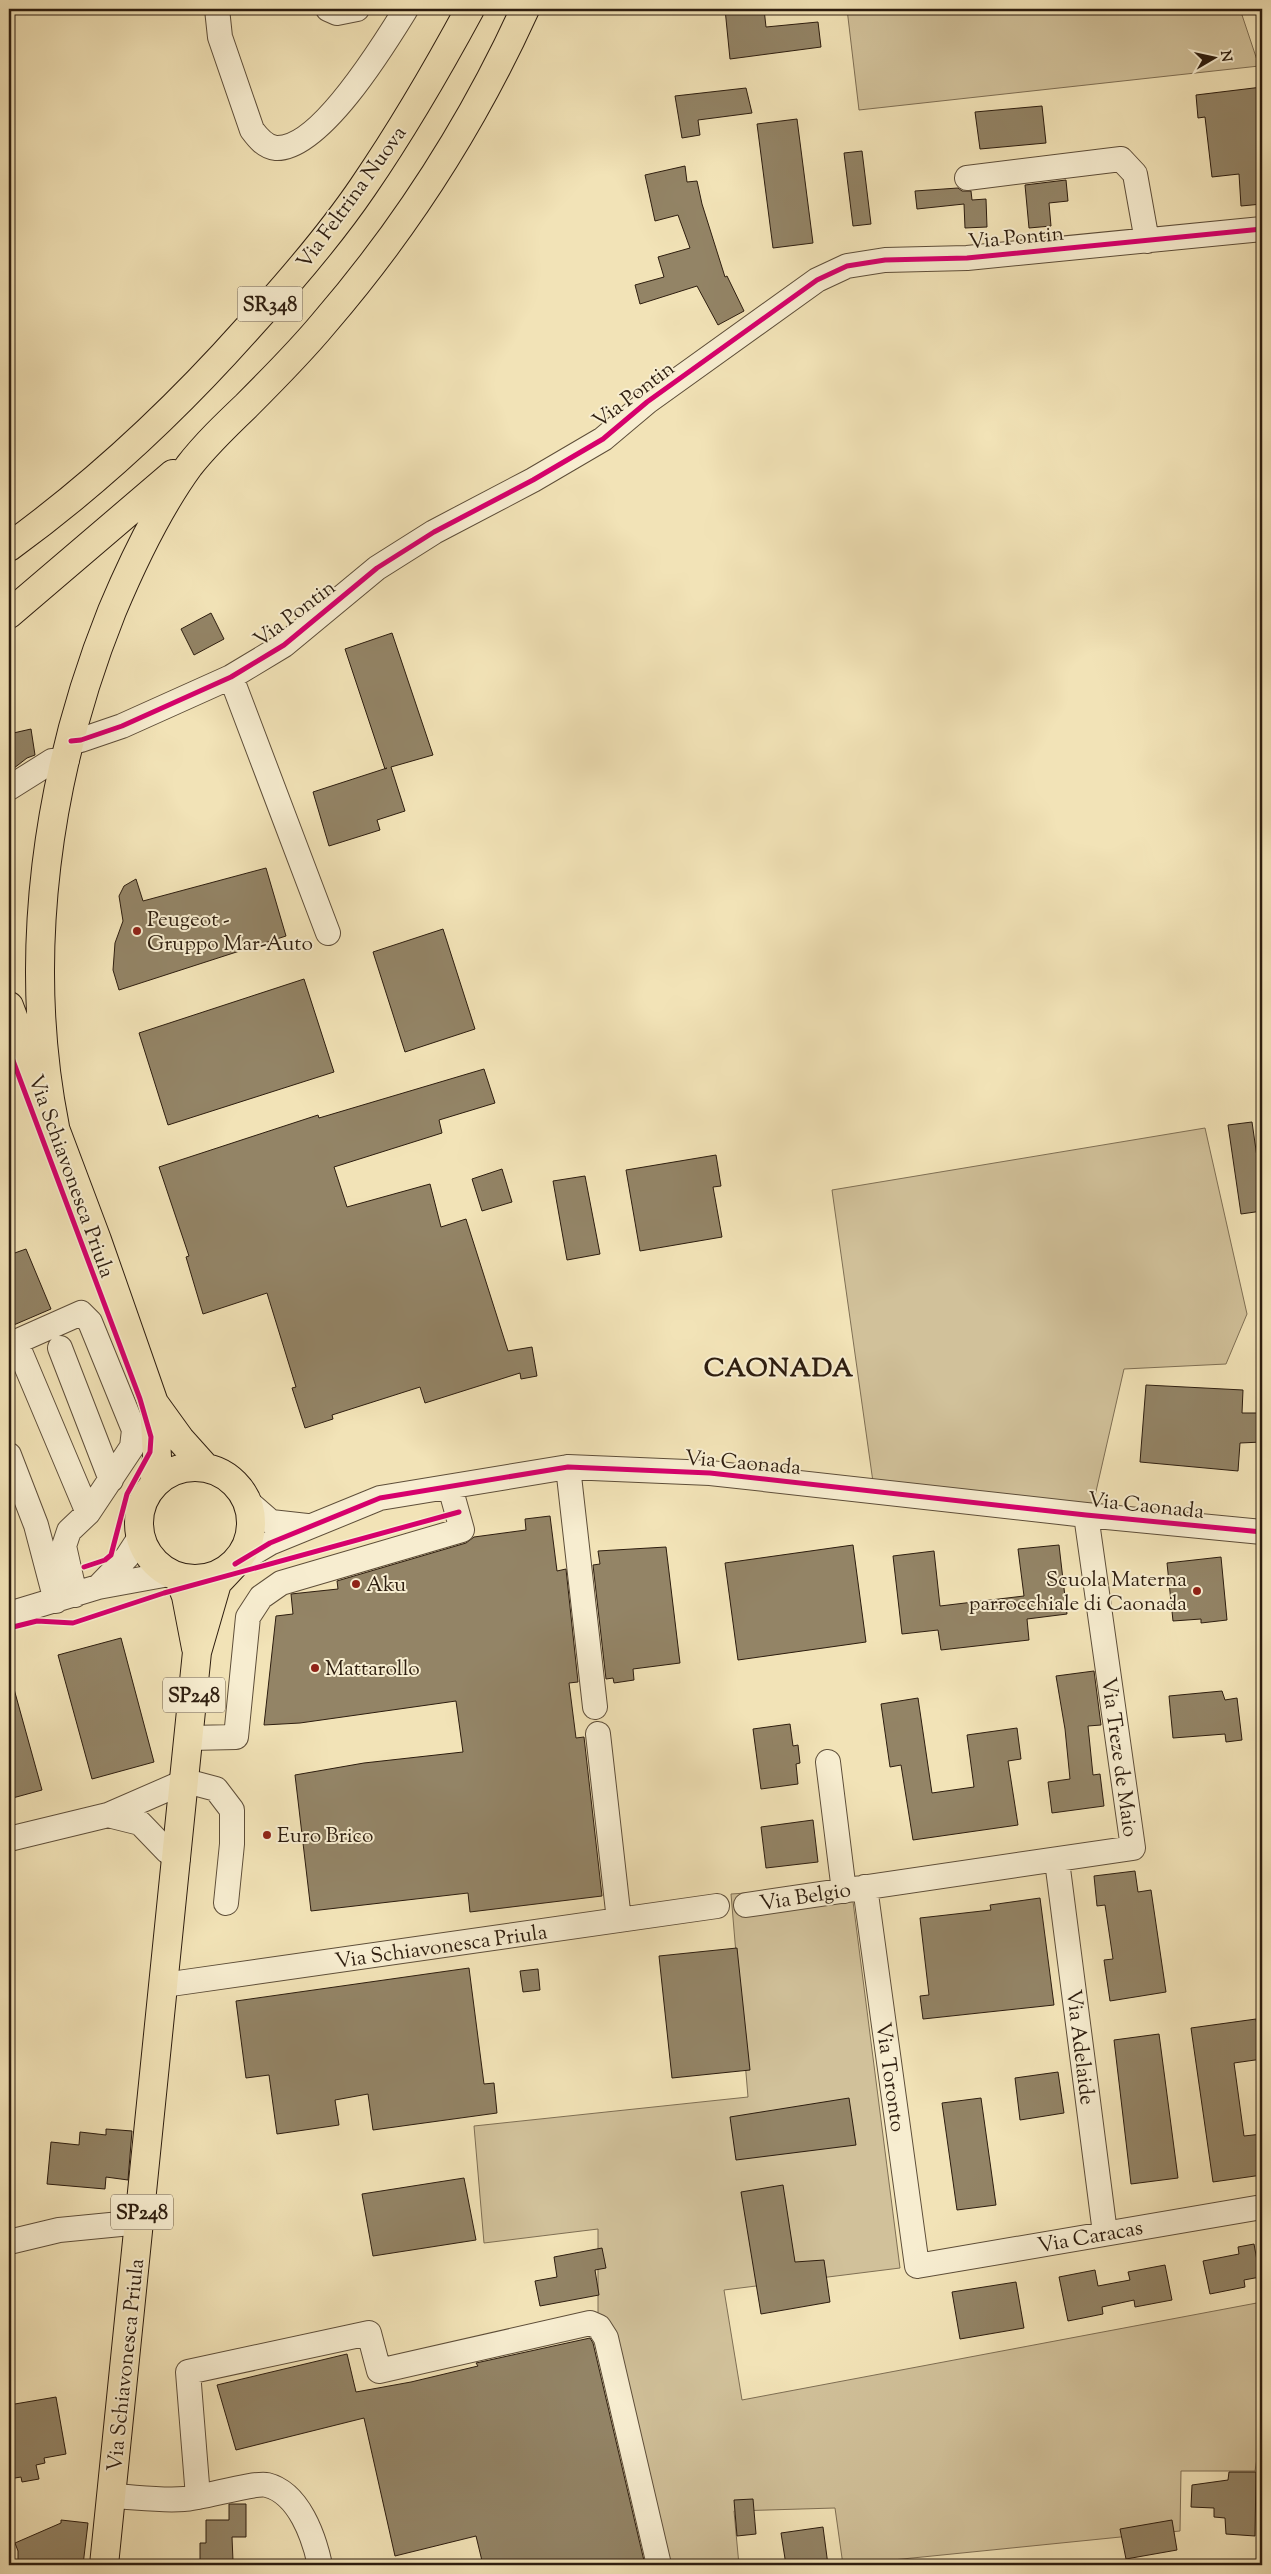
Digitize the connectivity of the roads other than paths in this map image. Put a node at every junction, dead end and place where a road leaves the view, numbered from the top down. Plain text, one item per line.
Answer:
1 (217, 9) edge
2 (328, 9) edge
3 (357, 9) edge
4 (406, 9) edge
5 (470, 9) edge
6 (525, 9) edge
7 (967, 178) dead end
8 (1262, 229) edge
9 (1147, 241) junction
10 (199, 454) junction
11 (9, 547) edge
12 (9, 614) edge
13 (230, 676) junction
14 (69, 751) junction
15 (9, 788) edge
16 (328, 933) dead end
17 (9, 1006) edge
18 (55, 1127) junction
19 (12, 1343) edge
20 (60, 1348) dead end
21 (154, 1403) junction
22 (9, 1455) edge
23 (568, 1467) junction
24 (206, 1468) junction
25 (111, 1480) junction
26 (154, 1484) junction
27 (450, 1487) junction
28 (248, 1502) junction
29 (88, 1513) junction
30 (1086, 1515) junction
31 (36, 1524) junction
32 (309, 1526) junction
33 (69, 1531) junction
34 (1262, 1532) edge
35 (140, 1537) junction
36 (234, 1565) junction
37 (174, 1576) junction
38 (98, 1587) junction
39 (65, 1598) junction
40 (9, 1614) edge
41 (197, 1652) junction
42 (595, 1707) dead end
43 (598, 1734) dead end
44 (190, 1738) junction
45 (828, 1762) dead end
46 (186, 1781) junction
47 (108, 1816) junction
48 (9, 1839) edge
49 (178, 1858) junction
50 (1057, 1860) junction
51 (854, 1889) junction
52 (226, 1903) dead end
53 (717, 1906) dead end
54 (746, 1906) dead end
55 (619, 1920) junction
56 (164, 1985) junction
57 (1262, 2207) edge
58 (141, 2222) junction
59 (1105, 2233) junction
60 (9, 2242) edge
61 (917, 2266) joint
62 (111, 2496) junction
63 (198, 2497) junction
64 (104, 2565) edge
65 (320, 2565) edge
66 (659, 2565) edge

1 - 4 street
2 - 3 street
5 - 11 main road, Via Feltrina Nuova / SR348
6 - 10 main road
7 - 9 street
8 - 9 street, Via Pontin
9 - 13 street, Via Pontin
10 - 12 main road
10 - 14 main road
13 - 14 street, Via Pontin
13 - 16 street
14 - 15 street, Via Pontin
14 - 18 main road
17 - 18 main road, Via Schiavonesca Priula
18 - 21 main road, Via Schiavonesca Priula
19 - 25 street
19 - 29 street
20 - 25 street
21 - 24 main road, Via Schiavonesca Priula
21 - 26 main road, Via Schiavonesca Priula
22 - 31 street
23 - 27 street, Via Caonada
23 - 30 street, Via Caonada
23 - 42 street
24 - 26 main road
24 - 28 main road
25 - 29 street
26 - 35 main road
27 - 32 street, Via Caonada
27 - 44 street
28 - 32 street, Via Caonada
28 - 36 main road
29 - 33 street
30 - 34 street, Via Caonada
30 - 50 street, Via Treze de Maio
31 - 33 street
31 - 39 street
32 - 36 street, Via Caonada
33 - 39 street
35 - 37 main road
35 - 38 street
36 - 37 main road
36 - 41 main road, Via Schiavonesca Priula / SP248
37 - 38 street
37 - 41 main road, Via Schiavonesca Priula / SP248
38 - 39 street
39 - 40 street
41 - 44 main road, Via Schiavonesca Priula / SP248
43 - 55 street
44 - 46 main road, Via Schiavonesca Priula / SP248
45 - 51 street, Via Toronto
46 - 47 street
46 - 49 main road, Via Schiavonesca Priula / SP248
46 - 52 street
47 - 48 street
47 - 49 street
49 - 56 main road, Via Schiavonesca Priula / SP248
50 - 51 street, Via Treze de Maio
50 - 59 street, Via Adelaide
51 - 54 street, Via Belgio
51 - 61 street, Via Toronto
53 - 55 street, Via Schiavonesca Priula
55 - 56 street, Via Schiavonesca Priula
56 - 58 main road, Via Schiavonesca Priula / SP248
57 - 59 street, Via Caracas
58 - 60 street
58 - 62 main road, Via Schiavonesca Priula / SP248
59 - 61 street, Via Caracas
62 - 63 street
62 - 64 main road, Via Schiavonesca Priula / SP248
63 - 65 street
63 - 66 street

